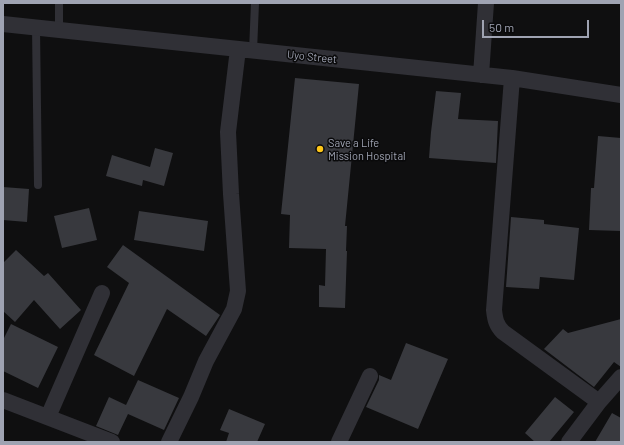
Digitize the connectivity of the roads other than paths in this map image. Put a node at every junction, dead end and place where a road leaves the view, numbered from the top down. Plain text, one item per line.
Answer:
1 (59, 3) edge
2 (255, 3) edge
3 (486, 3) edge
4 (3, 24) edge
5 (36, 27) junction
6 (59, 30) junction
7 (246, 50) junction
8 (481, 75) junction
9 (512, 78) junction
10 (621, 95) edge
11 (38, 185) dead end
12 (102, 293) dead end
13 (370, 376) dead end
14 (621, 377) edge
15 (3, 400) edge
16 (598, 402) junction
17 (48, 417) junction
18 (112, 442) edge
19 (169, 442) edge
20 (339, 442) edge
21 (569, 442) edge

1 - 6 lane
2 - 7 lane
3 - 8 street
4 - 5 street, Uyo Street
5 - 6 street, Uyo Street
5 - 11 lane
6 - 7 street, Uyo Street
7 - 8 street, Uyo Street
7 - 19 street
8 - 9 street, Uyo Street
9 - 10 street, Uyo Street
9 - 16 street
12 - 17 street
13 - 20 street
14 - 16 street
15 - 17 street
16 - 21 street
17 - 18 street

